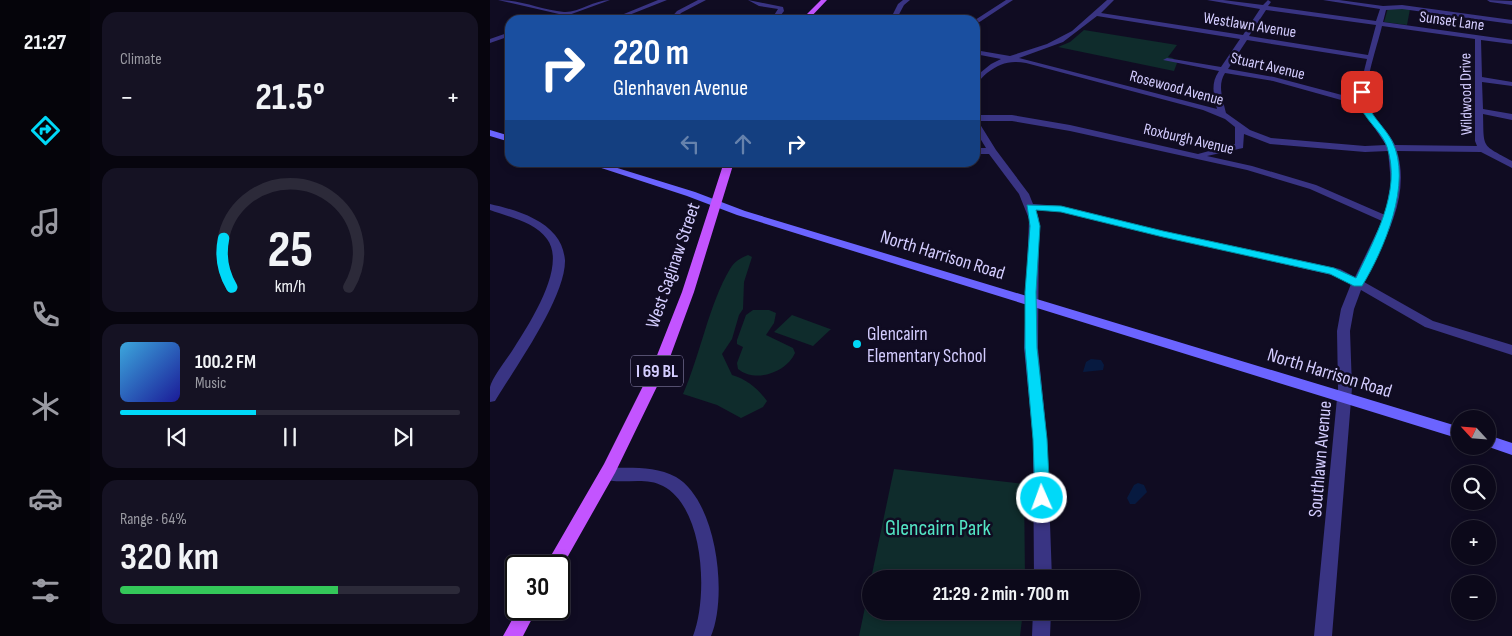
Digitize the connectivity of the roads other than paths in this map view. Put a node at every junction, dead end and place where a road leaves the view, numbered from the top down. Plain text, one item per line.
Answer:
1 (501, 0) edge
2 (607, 0) edge
3 (664, 0) edge
4 (703, 0) edge
5 (751, 0) edge
6 (824, 0) edge
7 (907, 0) edge
8 (1010, 0) edge
9 (1111, 0) edge
10 (1210, 0) edge
11 (1270, 0) edge
12 (1326, 0) edge
13 (1490, 0) edge
14 (1512, 3) edge
15 (1265, 8) junction
16 (1383, 8) junction
17 (567, 14) junction
18 (1095, 14) junction
19 (564, 15) edge
20 (625, 15) edge
21 (676, 15) edge
22 (778, 15) edge
23 (809, 15) edge
24 (896, 15) edge
25 (980, 20) edge
26 (1512, 22) edge
27 (1380, 24) junction
28 (505, 36) edge
29 (1245, 37) junction
30 (1478, 37) junction
31 (490, 41) edge
32 (1512, 42) edge
33 (980, 53) edge
34 (1370, 57) junction
35 (1009, 58) junction
36 (1167, 60) dead end
37 (1223, 69) junction
38 (980, 76) edge
39 (1479, 79) junction
40 (1512, 84) edge
41 (1362, 103) junction
42 (1479, 111) junction
43 (1222, 114) junction
44 (1512, 117) edge
45 (980, 118) edge
46 (1239, 127) junction
47 (980, 131) edge
48 (491, 134) edge
49 (505, 138) edge
50 (1270, 142) junction
51 (1240, 146) junction
52 (1392, 148) junction
53 (1483, 149) junction
54 (980, 150) edge
55 (992, 151) junction
56 (1192, 154) junction
57 (1512, 166) edge
58 (602, 167) edge
59 (727, 167) edge
60 (1249, 168) junction
61 (715, 204) junction
62 (490, 207) edge
63 (1031, 207) junction
64 (1388, 220) junction
65 (1358, 284) junction
66 (1031, 302) junction
67 (1512, 350) edge
68 (490, 397) edge
69 (1343, 397) junction
70 (1451, 430) edge
71 (1496, 444) edge
72 (1512, 449) edge
73 (608, 474) junction
74 (560, 555) edge
75 (1043, 570) edge
76 (521, 620) edge
77 (1042, 620) edge
78 (512, 636) edge
79 (702, 636) edge
80 (1041, 636) edge
81 (1323, 636) edge

1 - 17 street
2 - 17 street
3 - 20 street
4 - 21 street
5 - 22 street
6 - 23 main road
7 - 24 street
8 - 25 street
9 - 18 street
10 - 15 street, Sunset Lane
11 - 15 street
12 - 16 street
13 - 14 street
15 - 27 street, Sunset Lane
15 - 29 street
16 - 26 street
16 - 27 street
17 - 19 street
18 - 29 street, Westlawn Avenue
18 - 35 street
27 - 30 street, Sunset Lane
27 - 34 street
28 - 31 street
29 - 34 street, Westlawn Avenue
29 - 37 street
30 - 32 street, Sunset Lane
30 - 39 street, Wildwood Drive
33 - 35 street, Rosewood Avenue
34 - 41 street
35 - 38 street
35 - 43 street, Rosewood Avenue
36 - 37 street, Stuart Avenue
37 - 41 street, Stuart Avenue
37 - 43 street
39 - 40 street
39 - 42 street, Wildwood Drive
41 - 52 street, Southlawn Avenue
42 - 44 street
42 - 53 street, Wildwood Drive
43 - 46 street, Rosewood Avenue
45 - 56 street, Roxburgh Avenue
46 - 50 street, Rosewood Avenue
46 - 51 street
47 - 55 street
48 - 49 street
50 - 51 street
50 - 52 street, Rosewood Avenue
51 - 56 street
51 - 60 street
52 - 53 street, Rosewood Avenue
52 - 64 street, Southlawn Avenue
53 - 57 street, Rosewood Avenue
54 - 55 street
55 - 63 street
56 - 60 street, Roxburgh Avenue
58 - 61 street, North Harrison Road
59 - 61 main road, West Saginaw Street / I 69 BL
60 - 64 street, Roxburgh Avenue
61 - 66 street, North Harrison Road
61 - 73 main road, West Saginaw Street / I 69 BL
62 - 68 street
63 - 65 street
63 - 66 street
64 - 65 street, Southlawn Avenue
65 - 67 street
65 - 69 street, Southlawn Avenue
66 - 69 street, North Harrison Road
66 - 75 street
69 - 70 street, North Harrison Road
69 - 81 street, Southlawn Avenue
71 - 72 street
73 - 74 main road, West Saginaw Street / I 69 BL
73 - 79 street
76 - 78 main road
77 - 80 street

